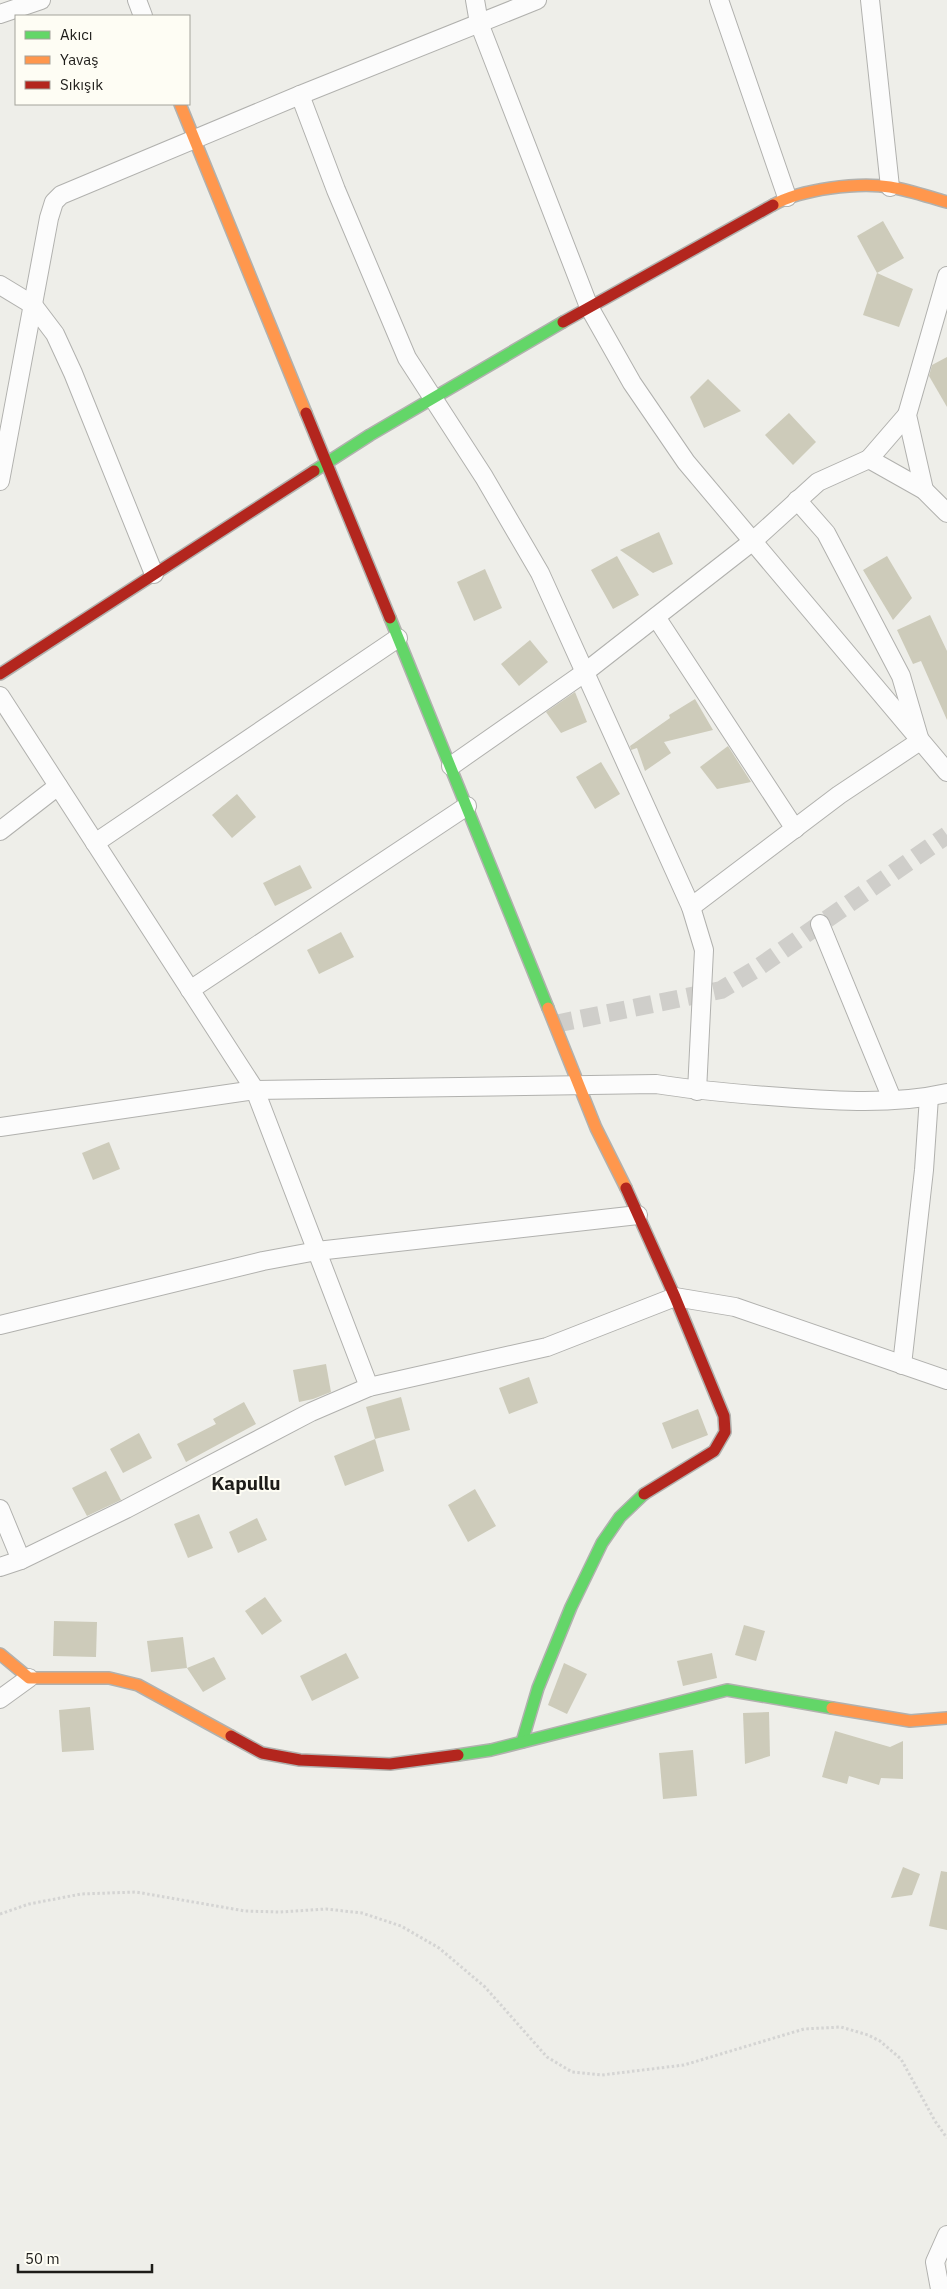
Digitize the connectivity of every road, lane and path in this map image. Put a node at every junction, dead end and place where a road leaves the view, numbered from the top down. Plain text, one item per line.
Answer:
1 (41, 0) edge
2 (137, 0) edge
3 (474, 0) edge
4 (537, 0) edge
5 (719, 0) edge
6 (870, 0) edge
7 (0, 14) edge
8 (143, 15) edge
9 (479, 23) junction
10 (300, 95) junction
11 (180, 105) edge
12 (194, 139) junction
13 (890, 187) junction
14 (787, 197) junction
15 (947, 202) edge
16 (947, 276) edge
17 (0, 285) edge
18 (32, 304) junction
19 (589, 307) junction
20 (433, 398) junction
21 (907, 415) junction
22 (869, 459) junction
23 (326, 463) junction
24 (0, 481) edge
25 (924, 490) junction
26 (797, 500) junction
27 (947, 513) edge
28 (753, 541) junction
29 (154, 574) junction
30 (656, 617) junction
31 (398, 638) junction
32 (584, 672) junction
33 (0, 674) edge
34 (0, 696) edge
35 (920, 741) junction
36 (451, 766) junction
37 (947, 772) edge
38 (58, 786) junction
39 (467, 806) junction
40 (795, 829) junction
41 (0, 831) edge
42 (95, 843) junction
43 (691, 907) junction
44 (820, 924) dead end
45 (190, 990) junction
46 (578, 1085) junction
47 (255, 1090) junction
48 (697, 1091) junction
49 (947, 1093) edge
50 (929, 1097) junction
51 (892, 1099) junction
52 (2, 1123) edge
53 (638, 1216) junction
54 (317, 1251) junction
55 (675, 1298) junction
56 (0, 1325) edge
57 (902, 1365) junction
58 (947, 1380) edge
59 (369, 1388) junction
60 (0, 1509) edge
61 (21, 1560) junction
62 (0, 1567) edge
63 (0, 1654) edge
64 (29, 1678) junction
65 (0, 1699) edge
66 (947, 1718) edge
67 (522, 1742) junction
68 (0, 1914) edge
69 (947, 2138) edge
70 (947, 2236) edge
71 (940, 2289) edge

1 - 7 street
2 - 8 street
3 - 9 street
4 - 9 street
5 - 14 street
6 - 13 street
9 - 10 street
9 - 19 street
10 - 12 street
10 - 20 street
11 - 12 street
12 - 18 street
12 - 23 street
13 - 14 street
13 - 15 street
14 - 19 street
16 - 21 street
17 - 18 street
18 - 24 street
18 - 29 street
19 - 20 street
19 - 28 street
20 - 23 street
20 - 32 street
21 - 22 street
21 - 25 street
22 - 25 street
22 - 26 street
23 - 29 street
23 - 31 street
25 - 27 street
26 - 28 street
26 - 35 street
28 - 30 street
28 - 35 street
29 - 33 street
30 - 32 street
30 - 40 street
31 - 36 street
31 - 42 street
32 - 36 street
32 - 43 street
34 - 38 street
35 - 37 street
35 - 40 street
36 - 39 street
38 - 41 street
38 - 42 street
39 - 45 street
39 - 46 street
40 - 43 street
42 - 45 street
43 - 48 street
44 - 51 street
45 - 47 street
46 - 47 street
46 - 48 street
46 - 53 street
47 - 52 street
47 - 54 street
48 - 51 street
49 - 50 street
50 - 51 street
50 - 57 street
53 - 54 street
53 - 55 street
54 - 56 street
54 - 59 street
55 - 57 street
55 - 59 street
55 - 67 street
57 - 58 street
59 - 61 street
60 - 61 street
61 - 62 street
63 - 64 street
64 - 65 street
64 - 67 street
66 - 67 street
68 - 69 path
70 - 71 street

